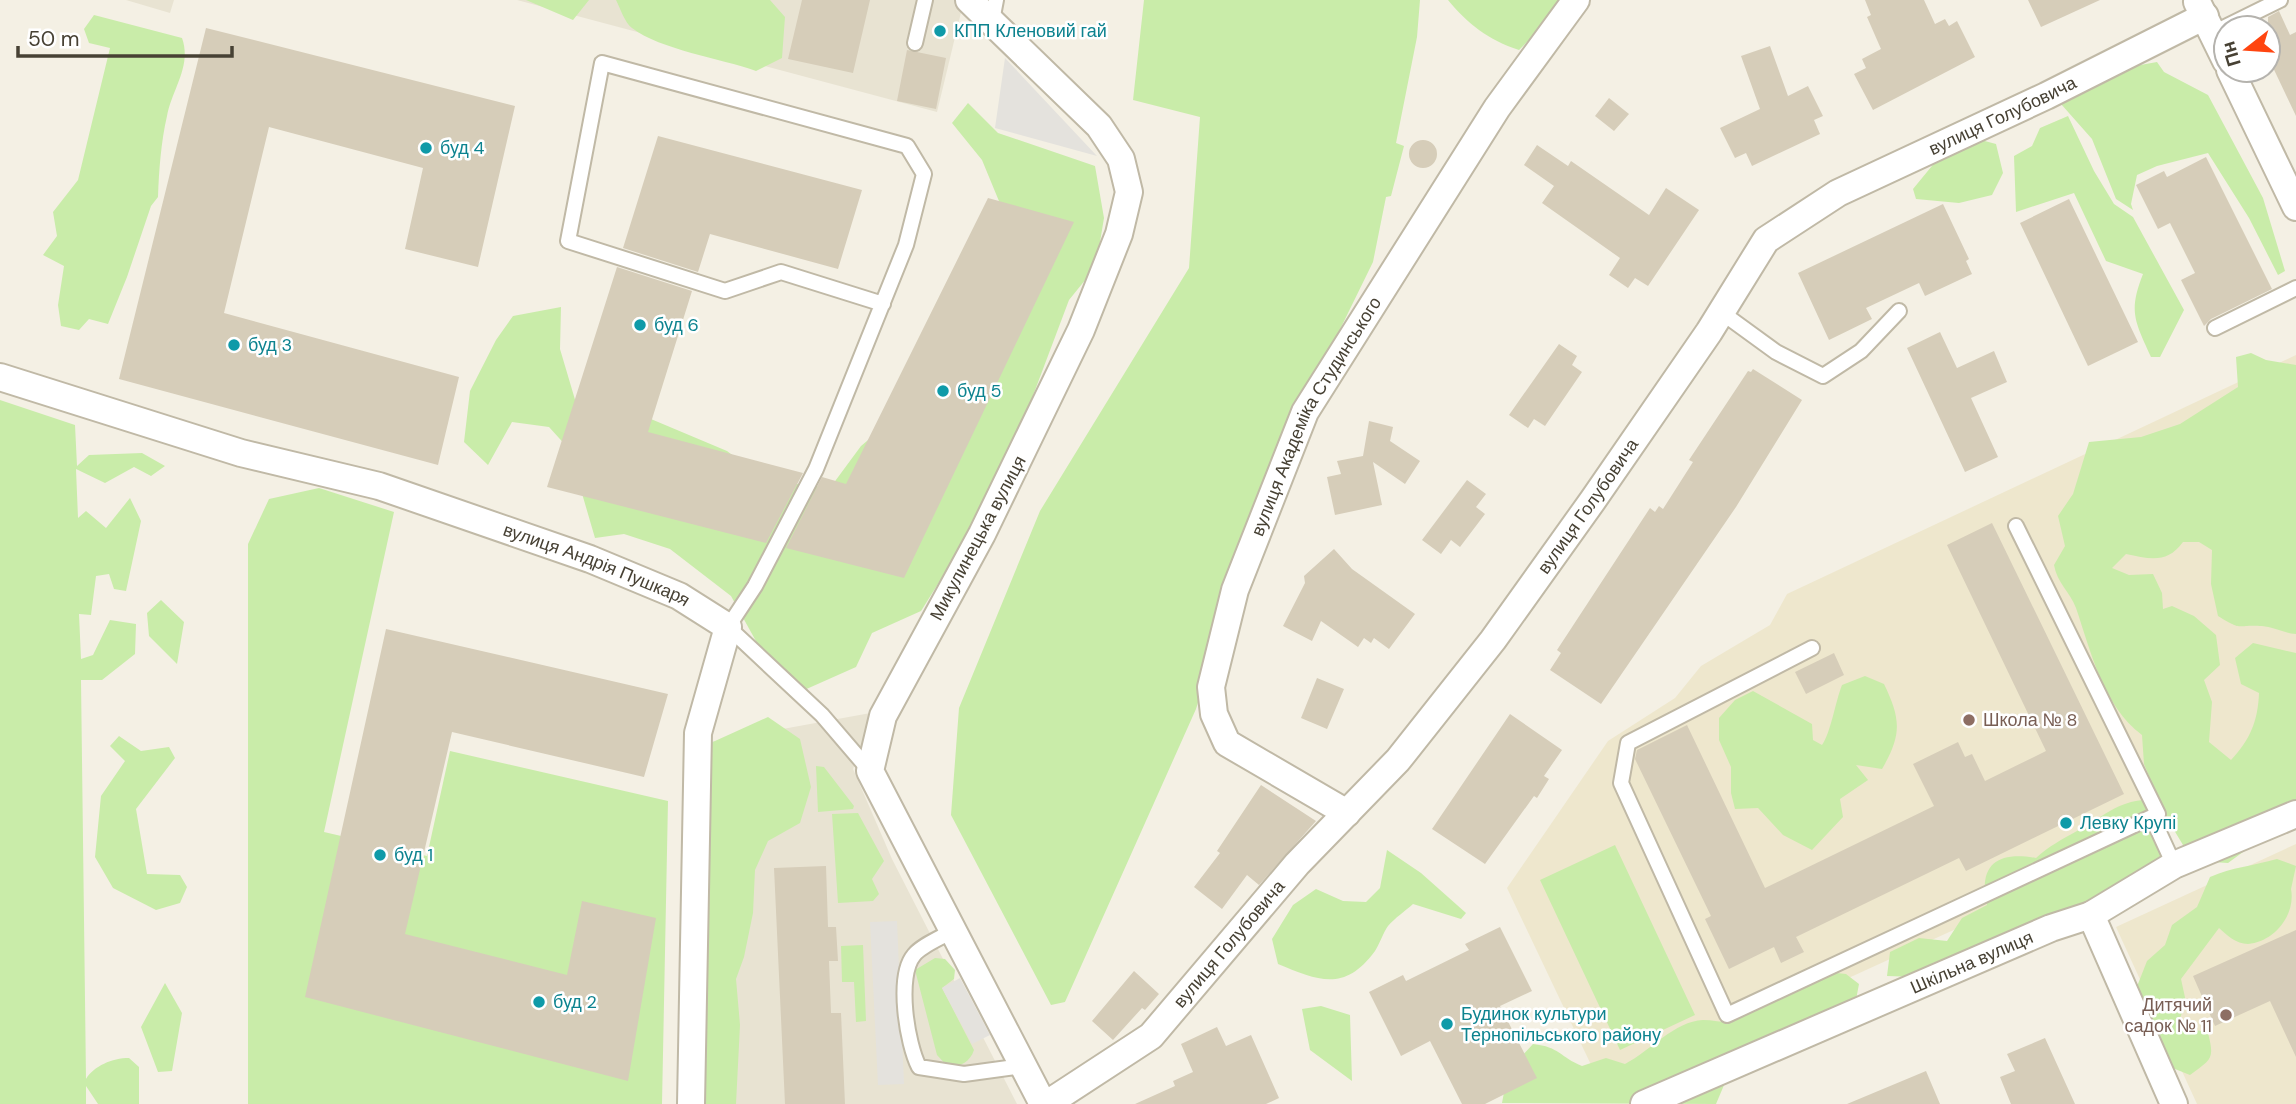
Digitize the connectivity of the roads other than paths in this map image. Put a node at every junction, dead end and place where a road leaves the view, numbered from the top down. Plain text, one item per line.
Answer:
1 (925, 0) edge
2 (969, 0) edge
3 (1576, 0) edge
4 (2280, 0) edge
5 (994, 10) edge
6 (2205, 16) edge
7 (915, 43) dead end
8 (2237, 84) edge
9 (2296, 207) edge
10 (2296, 288) edge
11 (883, 304) junction
12 (1899, 311) dead end
13 (1721, 312) junction
14 (2215, 328) dead end
15 (0, 377) edge
16 (2016, 526) dead end
17 (728, 627) junction
18 (1812, 648) dead end
19 (870, 771) junction
20 (1348, 813) junction
21 (2296, 814) edge
22 (2152, 817) junction
23 (2174, 865) junction
24 (2091, 915) junction
25 (952, 931) junction
26 (1023, 1066) junction
27 (691, 1104) edge
28 (1045, 1104) edge
29 (1644, 1104) edge
30 (2174, 1104) edge

1 - 7 lane
2 - 5 street, Микулинецька вулиця
3 - 20 street, вулиця Академіка Студинського
4 - 6 lane
5 - 19 street, Микулинецька вулиця
6 - 13 street, вулиця Голубовича
8 - 9 street
10 - 14 lane
11 - 11 lane
11 - 17 lane
12 - 13 lane
13 - 20 street, вулиця Голубовича
15 - 17 street, вулиця Андрія Пушкаря
16 - 22 lane
17 - 19 lane
17 - 27 street
18 - 22 lane
19 - 25 street
20 - 28 street, вулиця Голубовича
21 - 23 street, Шкільна вулиця
22 - 23 lane
23 - 24 street, Шкільна вулиця
24 - 29 street, Шкільна вулиця
24 - 30 street
25 - 26 street
25 - 26 lane
26 - 28 street

